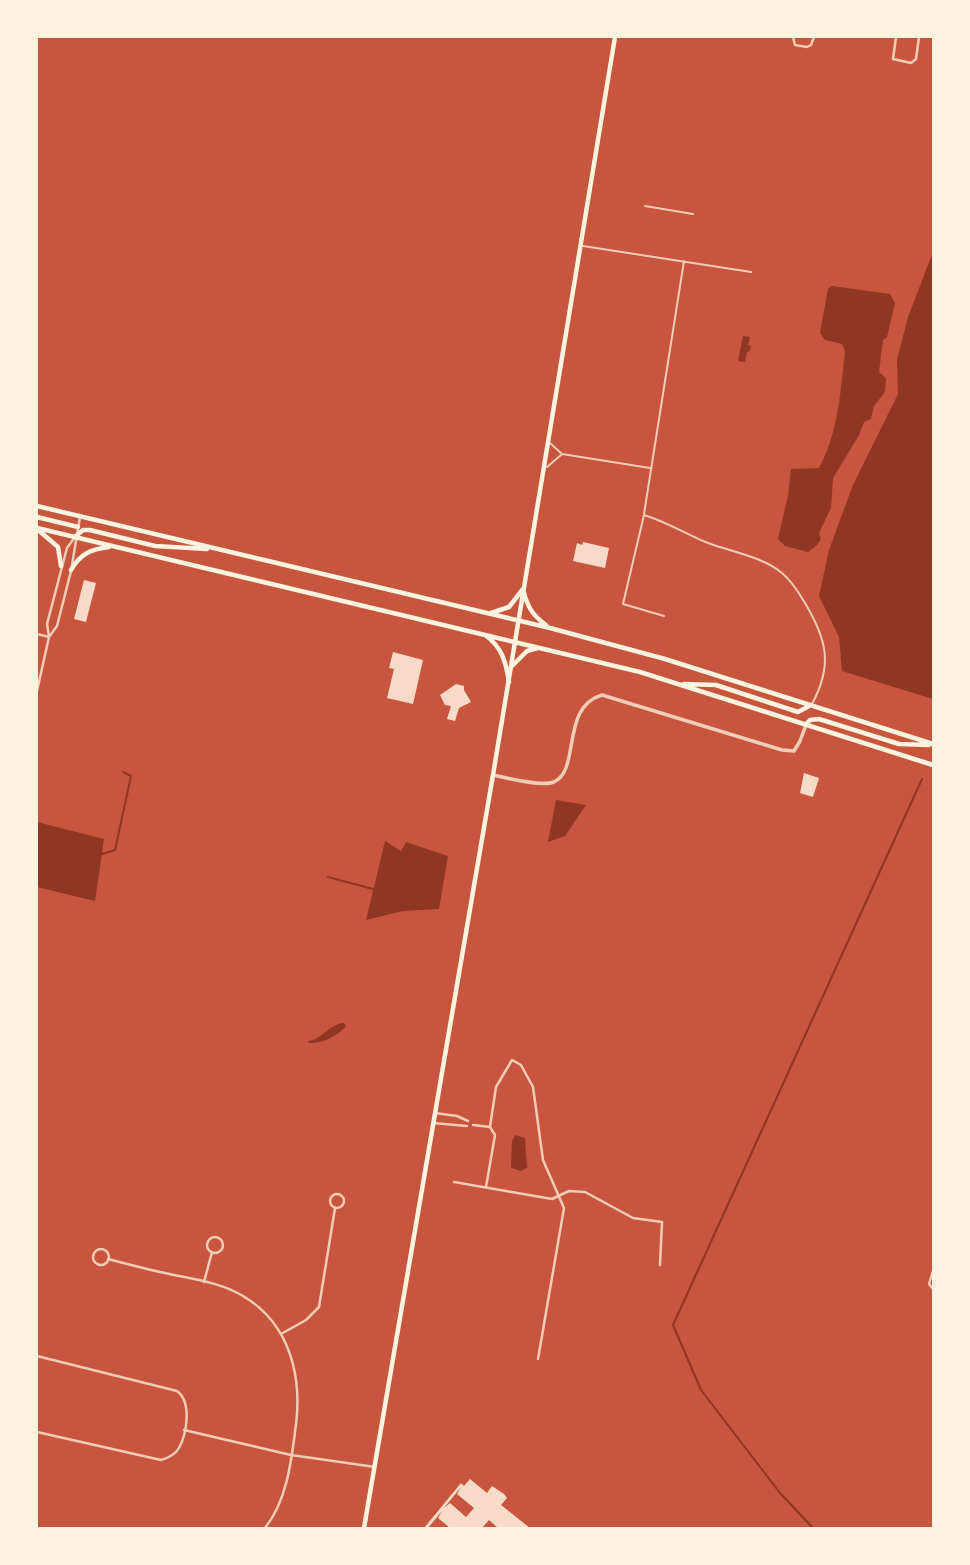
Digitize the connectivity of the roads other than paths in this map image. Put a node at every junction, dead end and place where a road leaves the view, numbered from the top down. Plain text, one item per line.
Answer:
1 (615, 37) edge
2 (793, 37) edge
3 (814, 37) edge
4 (896, 37) edge
5 (919, 37) edge
6 (645, 206) dead end
7 (693, 214) dead end
8 (580, 246) junction
9 (684, 261) junction
10 (751, 272) dead end
11 (548, 440) junction
12 (562, 454) junction
13 (652, 468) junction
14 (543, 471) junction
15 (37, 506) edge
16 (644, 515) junction
17 (80, 516) junction
18 (37, 517) edge
19 (78, 527) junction
20 (37, 528) edge
21 (75, 537) junction
22 (115, 546) junction
23 (218, 550) junction
24 (61, 566) junction
25 (71, 570) junction
26 (523, 589) junction
27 (490, 613) junction
28 (664, 616) dead end
29 (518, 620) junction
30 (550, 628) junction
31 (481, 633) junction
32 (37, 634) edge
33 (49, 637) junction
34 (516, 641) junction
35 (545, 648) junction
36 (511, 667) junction
37 (509, 682) junction
38 (676, 684) junction
39 (37, 691) edge
40 (811, 705) junction
41 (806, 724) junction
42 (933, 744) edge
43 (933, 765) edge
44 (493, 775) junction
45 (435, 1112) junction
46 (433, 1123) junction
47 (468, 1124) junction
48 (473, 1125) joint
49 (490, 1126) junction
50 (454, 1182) dead end
51 (486, 1187) junction
52 (559, 1196) junction
53 (335, 1208) junction
54 (212, 1252) junction
55 (108, 1259) junction
56 (660, 1265) dead end
57 (933, 1270) edge
58 (204, 1282) junction
59 (933, 1289) edge
60 (281, 1335) junction
61 (37, 1356) edge
62 (538, 1359) dead end
63 (184, 1430) junction
64 (37, 1432) edge
65 (291, 1455) junction
66 (375, 1467) junction
67 (265, 1528) edge
68 (365, 1528) edge

1 - 8 main road
2 - 3 street
4 - 5 street
6 - 7 lane
8 - 9 lane
8 - 11 main road
9 - 10 lane
9 - 13 lane
11 - 12 lane
11 - 14 main road
12 - 13 lane
12 - 14 lane
13 - 16 lane
14 - 26 main road
15 - 17 main road
16 - 28 lane
16 - 40 lane
17 - 19 street
17 - 23 main road
18 - 19 main road
19 - 21 street
20 - 21 main road
20 - 24 main road
21 - 22 main road
21 - 23 main road
21 - 24 street
21 - 25 street
22 - 25 main road
22 - 31 main road
23 - 27 main road
24 - 33 street
25 - 33 street
26 - 27 main road
26 - 29 main road
26 - 30 main road
27 - 29 main road
29 - 30 main road
29 - 34 main road
30 - 40 main road
31 - 34 main road
31 - 37 main road
32 - 33 street
33 - 39 street
34 - 35 main road
34 - 36 main road
35 - 36 main road
35 - 38 main road
36 - 37 main road
37 - 44 main road
38 - 40 main road
38 - 41 main road
40 - 42 main road
41 - 42 main road
41 - 43 main road
41 - 44 street
44 - 45 main road
45 - 46 main road
45 - 47 street
46 - 47 street
46 - 66 main road
47 - 48 lane
48 - 49 street
49 - 51 street
49 - 52 street
50 - 51 street
51 - 52 street
52 - 56 street
52 - 62 street
53 - 53 street
53 - 60 street
54 - 54 street
54 - 58 street
55 - 55 street
55 - 58 street
57 - 59 street
58 - 60 street
60 - 65 street
61 - 63 street
63 - 64 street
63 - 65 street
65 - 66 street
65 - 67 street
66 - 68 main road

